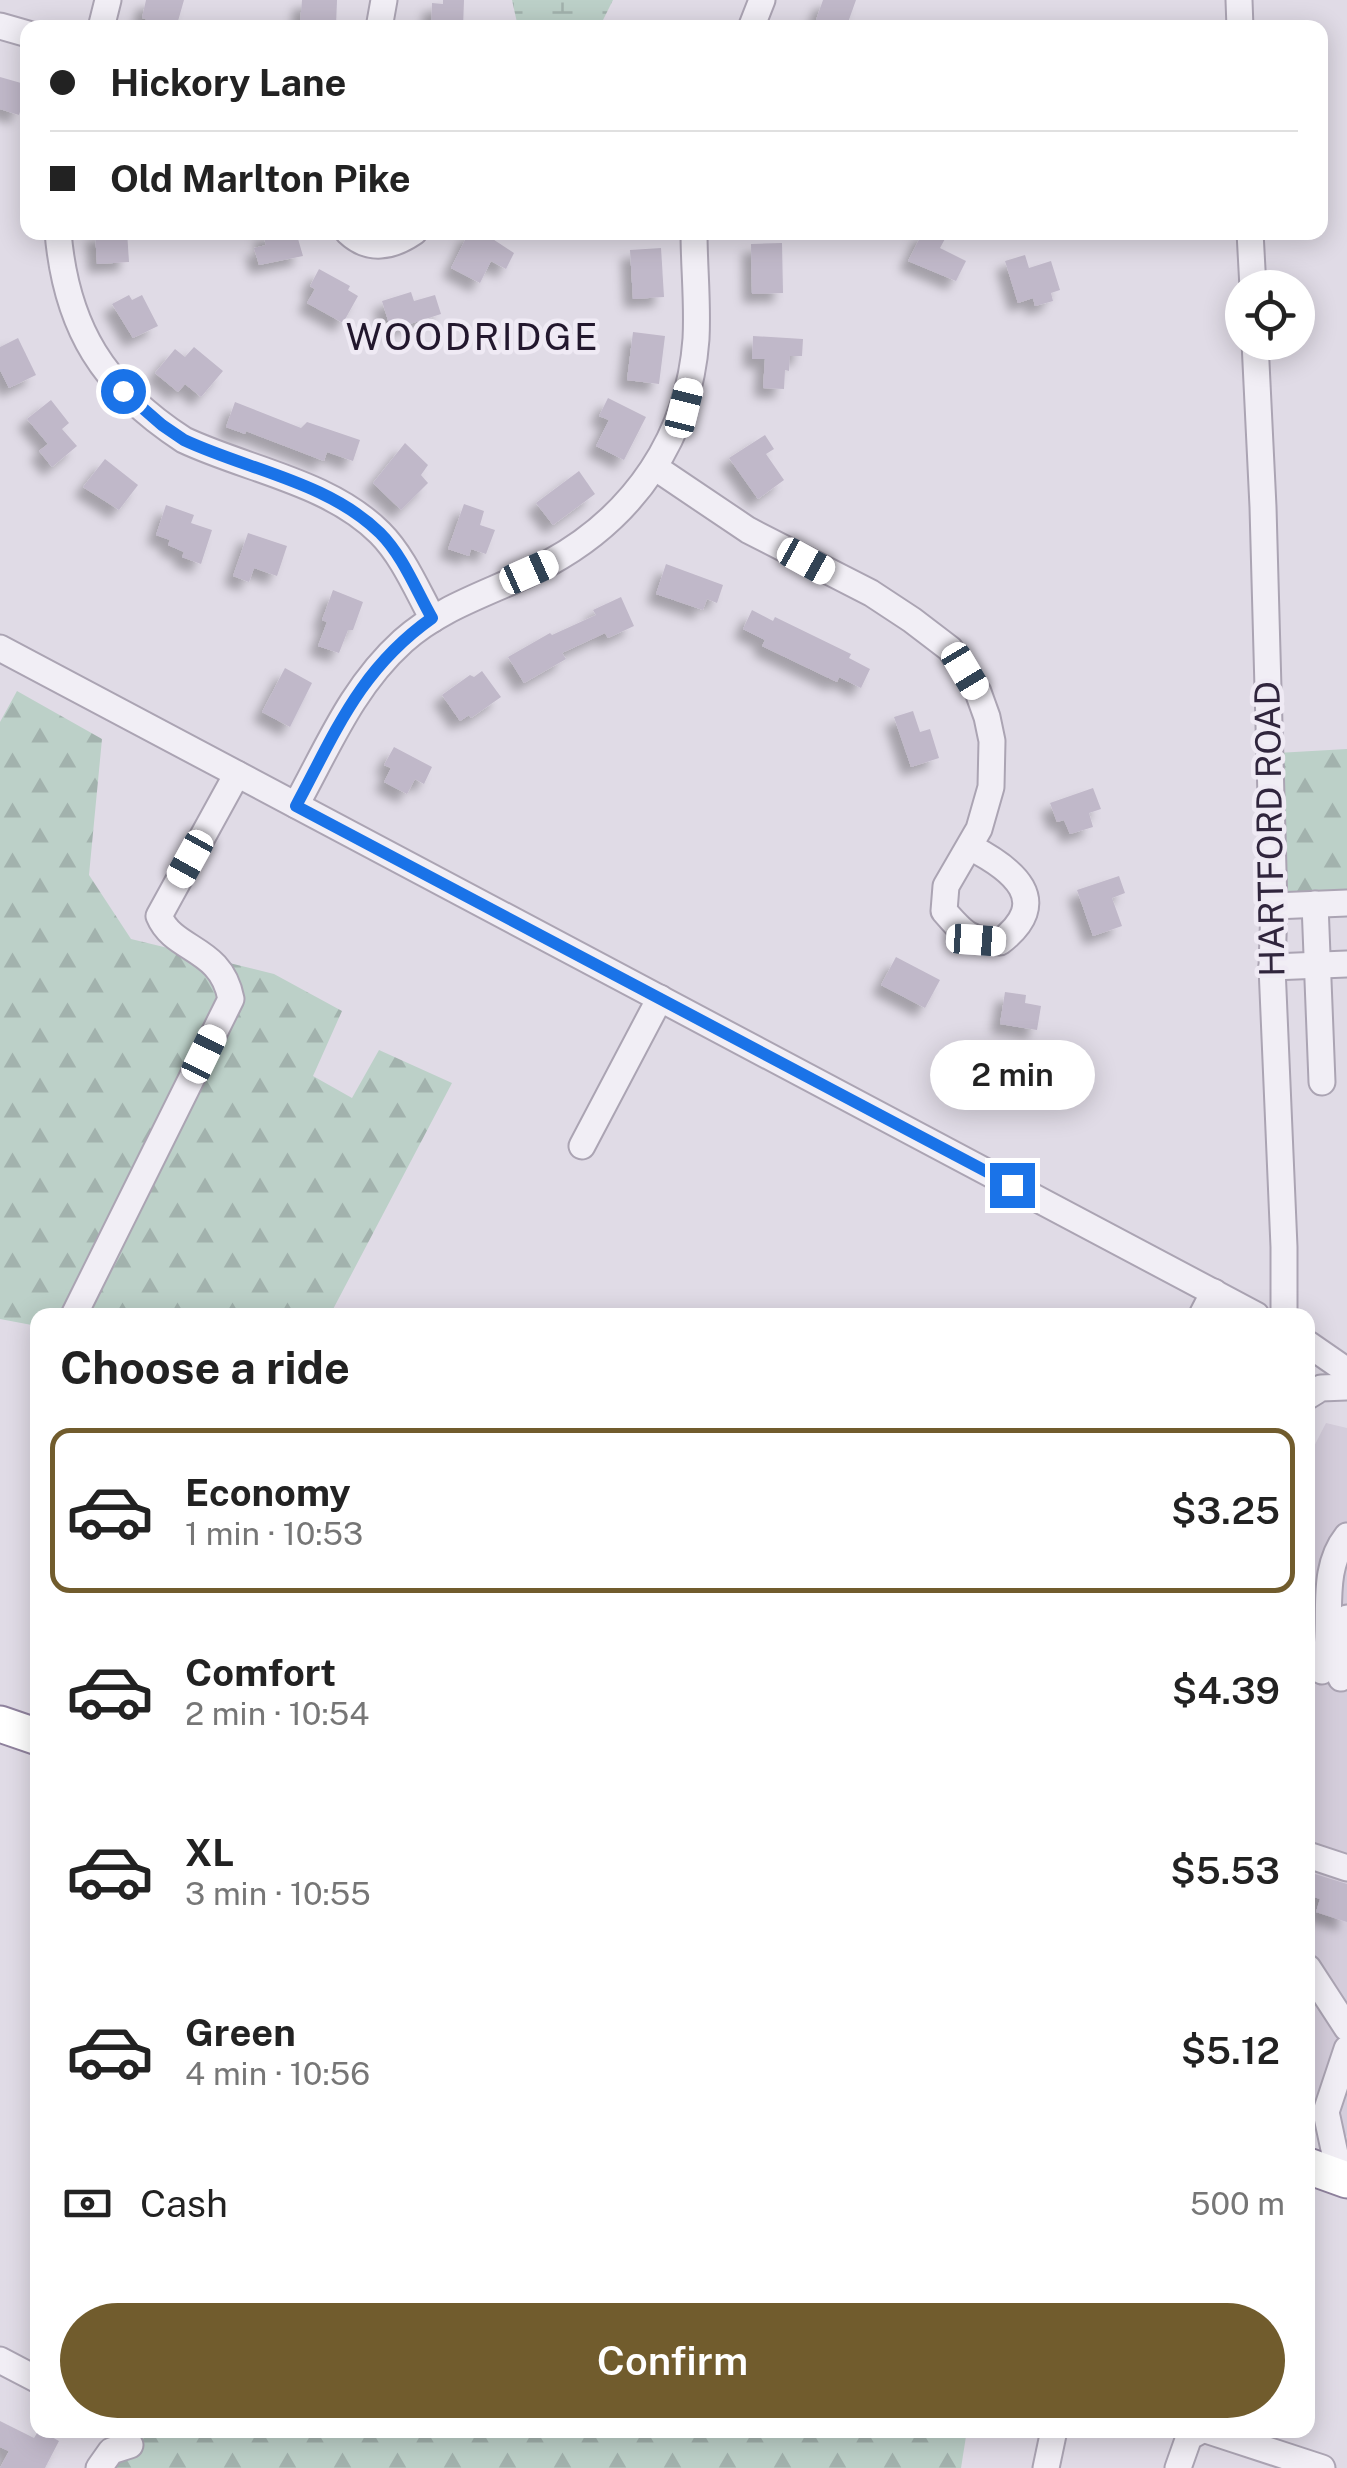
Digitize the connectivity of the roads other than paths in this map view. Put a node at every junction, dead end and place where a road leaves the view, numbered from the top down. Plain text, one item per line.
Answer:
1 (59, 240) edge
2 (363, 240) edge
3 (402, 240) edge
4 (694, 240) edge
5 (1250, 240) edge
6 (1251, 270) edge
7 (1256, 360) edge
8 (656, 468) junction
9 (432, 618) junction
10 (0, 648) edge
11 (237, 774) junction
12 (296, 806) junction
13 (970, 847) dead end
14 (1347, 903) edge
15 (1315, 904) junction
16 (1274, 906) junction
17 (1347, 964) edge
18 (1317, 965) junction
19 (1272, 967) junction
20 (660, 998) junction
21 (1322, 1082) dead end
22 (582, 1146) dead end
23 (1208, 1304) edge
24 (77, 1308) edge
25 (1284, 1308) edge
26 (1315, 1349) edge
27 (1347, 1371) edge
28 (1347, 1387) edge
29 (1315, 1391) edge
30 (1347, 1536) edge
31 (1331, 1617) edge
32 (1329, 1674) edge
33 (0, 1724) edge
34 (30, 1734) edge
35 (1315, 1857) edge
36 (1347, 1868) edge
37 (1315, 1979) edge
38 (1347, 2028) edge
39 (1347, 2049) edge
40 (1332, 2174) edge
41 (0, 2360) edge
42 (30, 2376) edge
43 (1052, 2438) edge
44 (1189, 2438) edge
45 (1228, 2438) edge
46 (133, 2448) edge
47 (99, 2468) edge
48 (1046, 2468) edge
49 (1178, 2468) edge
50 (1320, 2468) edge

1 - 9 street
2 - 3 street
4 - 8 street
5 - 6 street
7 - 16 street, HARTFORD ROAD
8 - 9 street
8 - 13 street
9 - 12 street
10 - 11 street
11 - 12 street
11 - 24 street
12 - 20 street
14 - 15 street
15 - 16 street
15 - 18 street
16 - 19 street, HARTFORD ROAD
17 - 18 street
18 - 19 street
18 - 21 street
19 - 25 street, HARTFORD ROAD
20 - 22 street
20 - 23 street
26 - 27 street
28 - 29 street
30 - 31 street
31 - 32 street
33 - 34 highway
35 - 36 street
37 - 38 street
39 - 40 street
41 - 42 street
43 - 48 street
44 - 49 street
45 - 50 street
46 - 47 street

